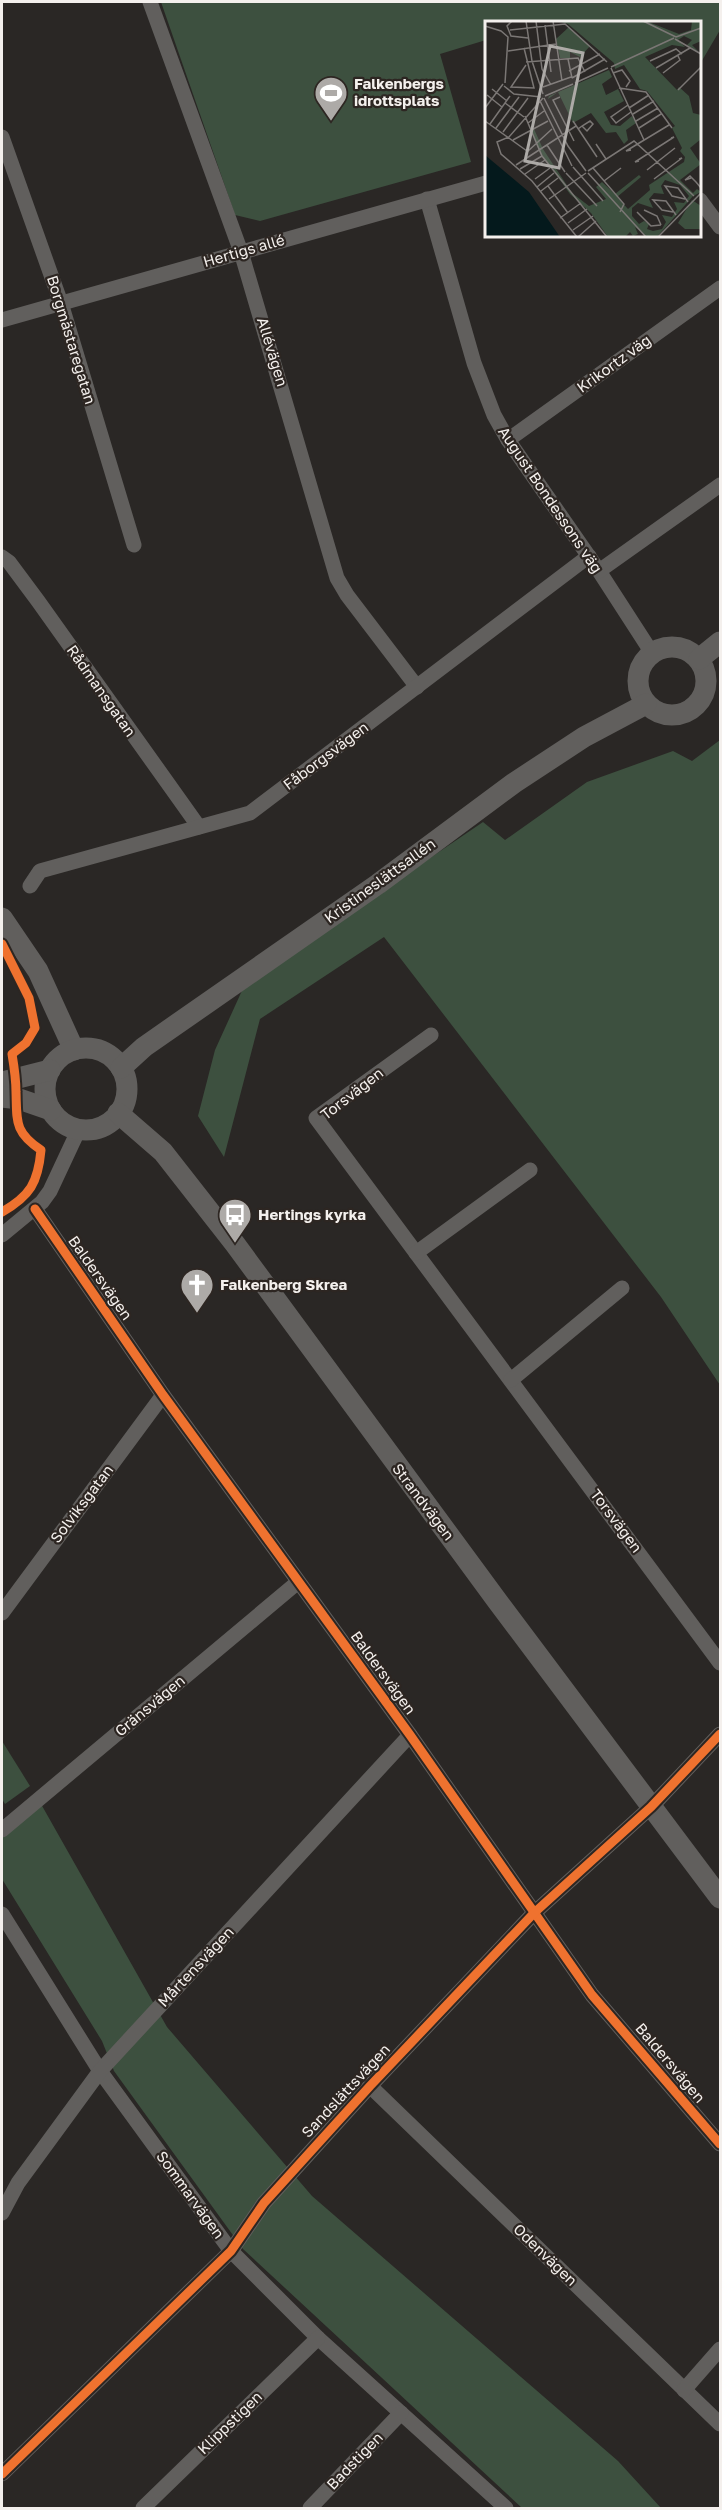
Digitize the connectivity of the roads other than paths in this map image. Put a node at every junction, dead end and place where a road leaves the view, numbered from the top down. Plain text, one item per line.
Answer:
1 (150, 2) edge
2 (2, 137) edge
3 (485, 183) edge
4 (427, 199) junction
5 (701, 203) edge
6 (720, 227) edge
7 (241, 252) junction
8 (720, 288) edge
9 (61, 303) junction
10 (2, 320) edge
11 (508, 440) junction
12 (720, 484) edge
13 (134, 545) dead end
14 (589, 556) junction
15 (2, 557) edge
16 (599, 571) junction
17 (720, 642) edge
18 (652, 653) junction
19 (699, 659) junction
20 (417, 687) junction
21 (646, 704) junction
22 (199, 827) junction
23 (30, 886) dead end
24 (2, 918) edge
25 (431, 1035) dead end
26 (74, 1050) junction
27 (121, 1068) junction
28 (50, 1070) junction
29 (2, 1082) edge
30 (2, 1097) edge
31 (51, 1110) junction
32 (118, 1113) junction
33 (79, 1129) junction
34 (530, 1170) dead end
35 (35, 1209) junction
36 (2, 1235) edge
37 (416, 1253) junction
38 (622, 1288) dead end
39 (510, 1380) junction
40 (164, 1395) junction
41 (298, 1582) junction
42 (2, 1613) edge
43 (720, 1663) edge
44 (720, 1734) edge
45 (410, 1735) junction
46 (651, 1807) junction
47 (2, 1830) edge
48 (720, 1898) edge
49 (534, 1913) junction
50 (2, 1914) edge
51 (7, 1938) edge
52 (100, 2071) junction
53 (370, 2086) junction
54 (720, 2144) edge
55 (2, 2213) edge
56 (231, 2251) junction
57 (318, 2338) junction
58 (720, 2349) edge
59 (684, 2390) junction
60 (401, 2414) junction
61 (720, 2424) edge
62 (2, 2474) edge
63 (143, 2508) edge
64 (310, 2508) edge
65 (507, 2508) edge

1 - 7 street, Allévägen
2 - 9 street, Borgmästaregatan
3 - 4 street, Hertigs allé
4 - 7 street, Hertigs allé
4 - 11 street, August Bondessons väg
5 - 6 street
7 - 9 street, Hertigs allé
7 - 20 street, Allévägen
8 - 11 street, Krikortz väg
9 - 10 street, Hertigs allé
9 - 13 street, Borgmästaregatan
11 - 14 street, August Bondessons väg
12 - 16 street
14 - 16 street, August Bondessons väg
14 - 20 street, Fåborgsvägen
15 - 22 street, Rådmansgatan
16 - 18 street, August Bondessons väg
17 - 19 street
18 - 19 street
18 - 21 street
19 - 21 street
20 - 22 street, Fåborgsvägen
21 - 27 street, Kristineslättsallén
22 - 23 street, Fåborgsvägen
24 - 26 street
25 - 37 street, Torsvägen
26 - 27 street
26 - 28 street
27 - 32 street
28 - 29 street
28 - 31 street
30 - 31 street
31 - 33 street
32 - 33 street
32 - 46 street, Strandvägen
33 - 35 street
34 - 37 street
35 - 36 street
35 - 40 street, Baldersvägen
37 - 39 street, Torsvägen
38 - 39 street
39 - 43 street, Torsvägen
40 - 41 street, Baldersvägen
40 - 42 street, Solviksgatan
41 - 45 street, Baldersvägen
41 - 47 street, Gränsvägen
44 - 46 street, Sandslättsvägen
45 - 49 street, Baldersvägen
45 - 52 street, Mårtensvägen
46 - 48 street, Strandvägen
46 - 49 street, Sandslättsvägen
49 - 53 street, Sandslättsvägen
49 - 54 street, Baldersvägen
50 - 51 street, Sommarvägen
51 - 52 street, Sommarvägen
52 - 55 street, Mårtensvägen
52 - 56 street, Sommarvägen
53 - 56 street, Sandslättsvägen
53 - 59 street, Odenvägen
56 - 57 street, Sommarvägen
56 - 62 street, Sandslättsvägen
57 - 60 street, Sommarvägen
57 - 63 street, Klippstigen
58 - 59 street
59 - 61 street, Odenvägen
60 - 64 street, Badstigen
60 - 65 street, Sommarvägen

